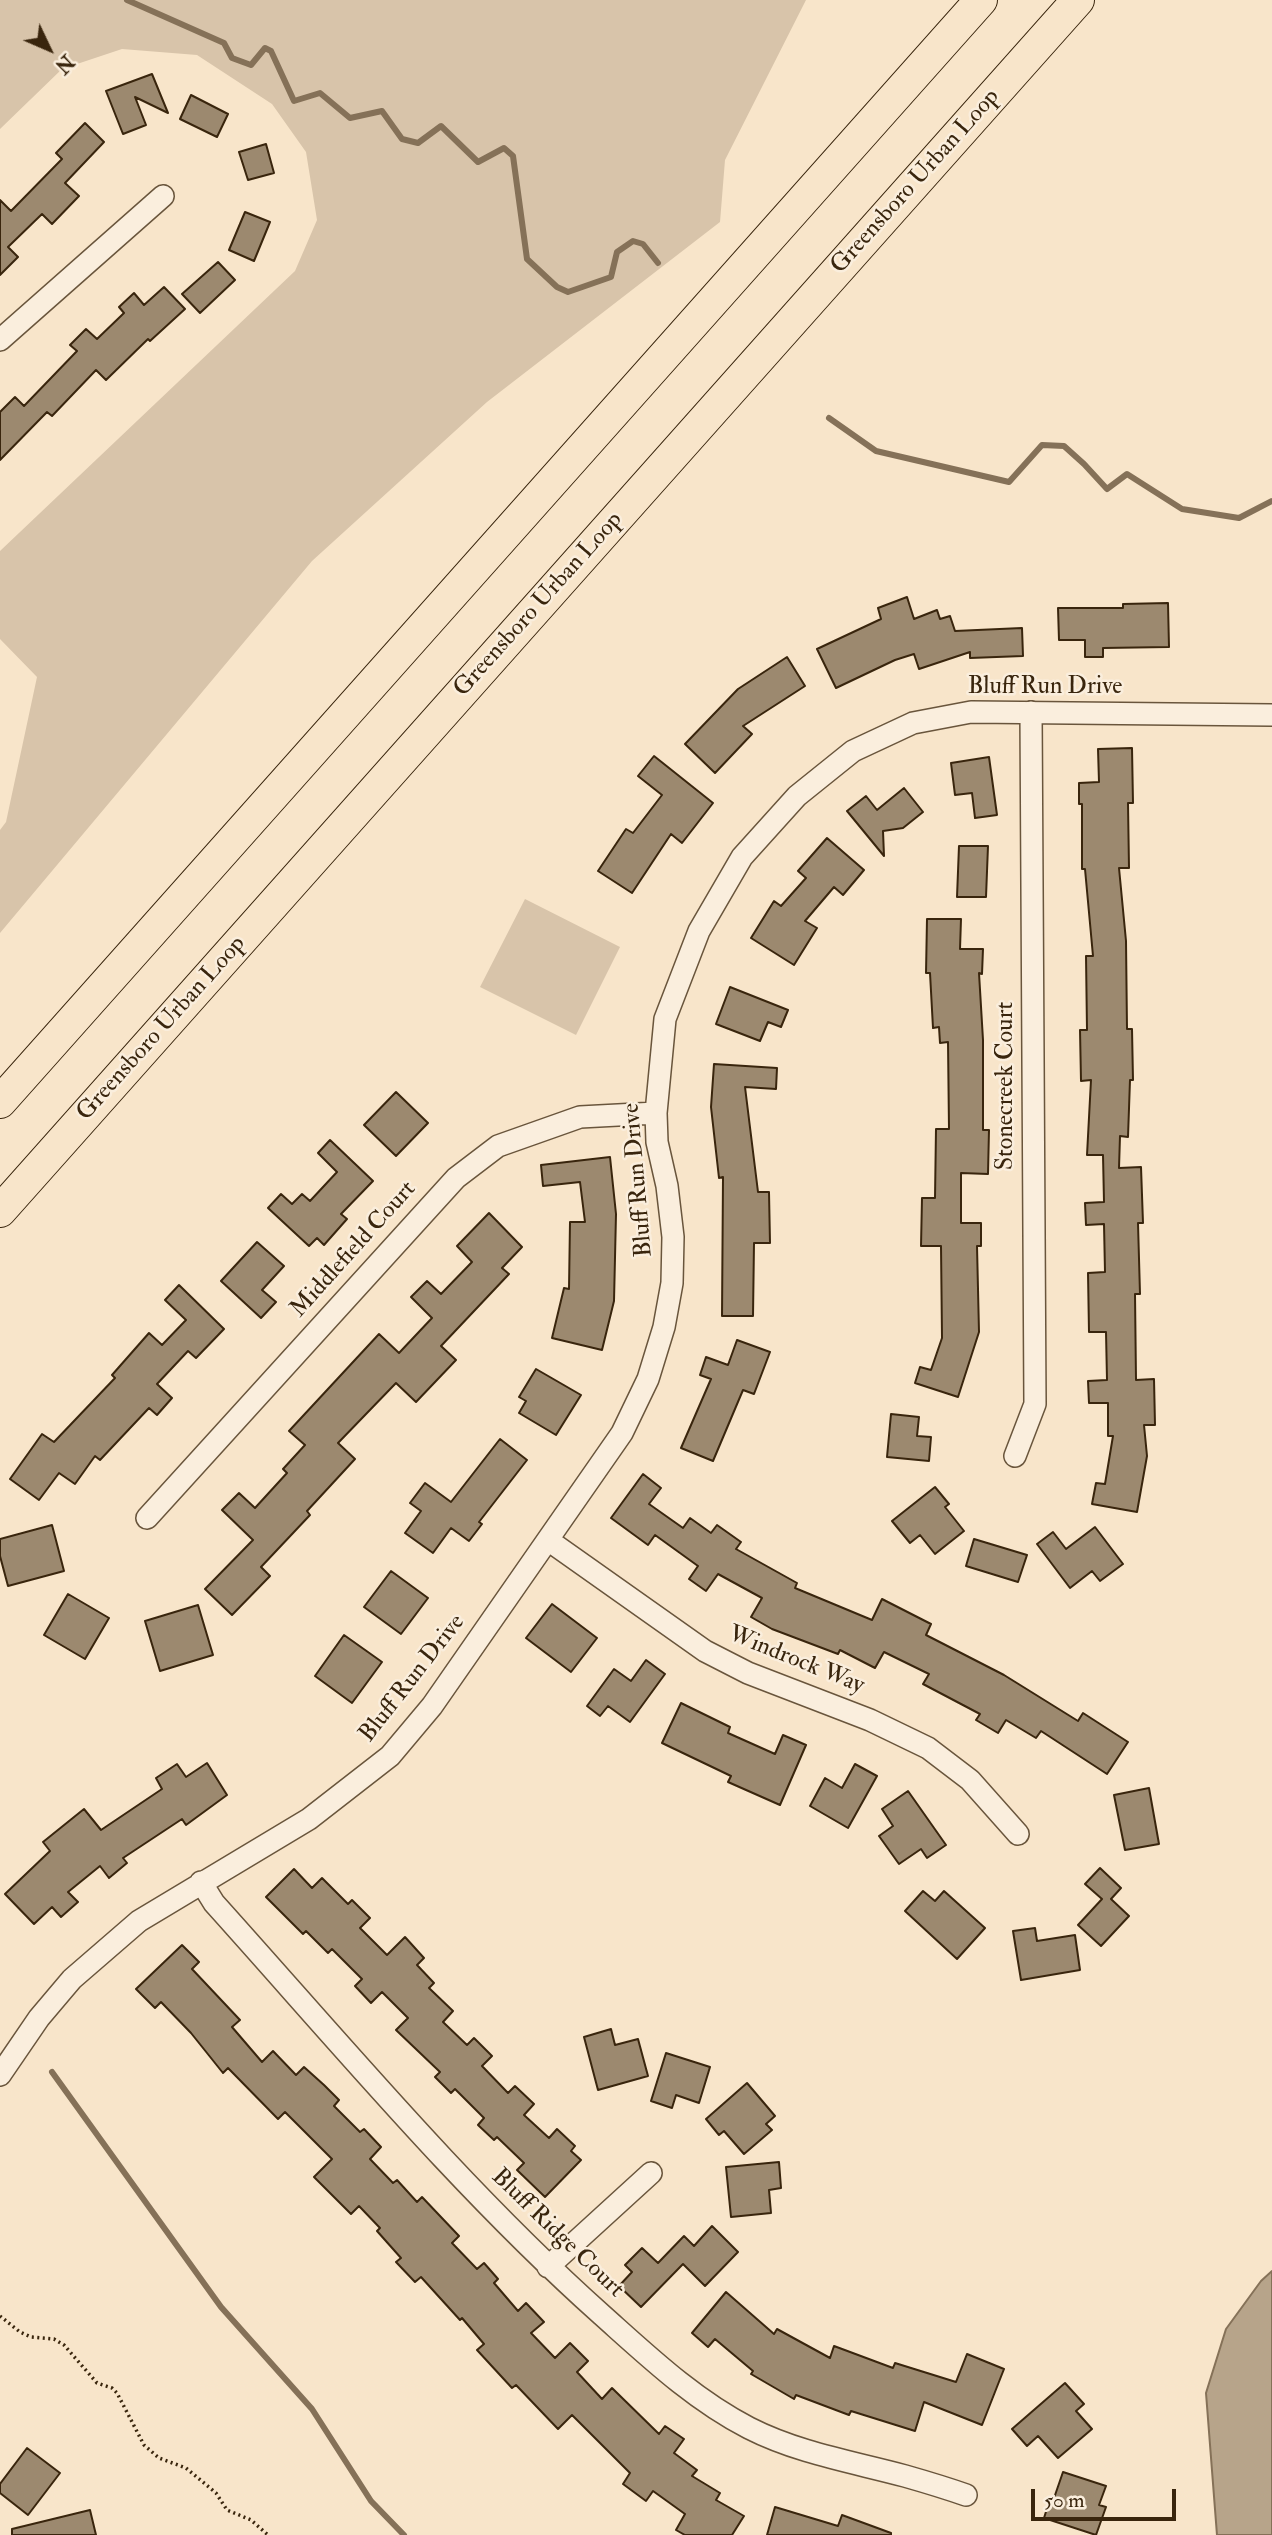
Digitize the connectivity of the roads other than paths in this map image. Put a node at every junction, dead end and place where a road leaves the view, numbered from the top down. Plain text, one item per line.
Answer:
1 (981, 0) edge
2 (1078, 0) edge
3 (163, 196) dead end
4 (0, 340) edge
5 (1031, 712) junction
6 (1272, 715) edge
7 (0, 1102) edge
8 (656, 1112) junction
9 (0, 1211) edge
10 (1014, 1456) dead end
11 (147, 1518) dead end
12 (548, 1540) junction
13 (1018, 1834) dead end
14 (201, 1882) junction
15 (0, 2075) edge
16 (650, 2173) dead end
17 (548, 2267) junction
18 (966, 2495) dead end

1 - 7 highway
2 - 9 highway, Greensboro Urban Loop
3 - 4 street
5 - 6 street, Bluff Run Drive
5 - 8 street, Bluff Run Drive
5 - 10 street, Stonecreek Court
8 - 11 street, Middlefield Court
8 - 12 street, Bluff Run Drive
12 - 13 street, Windrock Way
12 - 14 street, Bluff Run Drive
14 - 15 street, Bluff Run Drive
14 - 17 street, Bluff Ridge Court
16 - 17 street
17 - 18 street, Bluff Ridge Court

